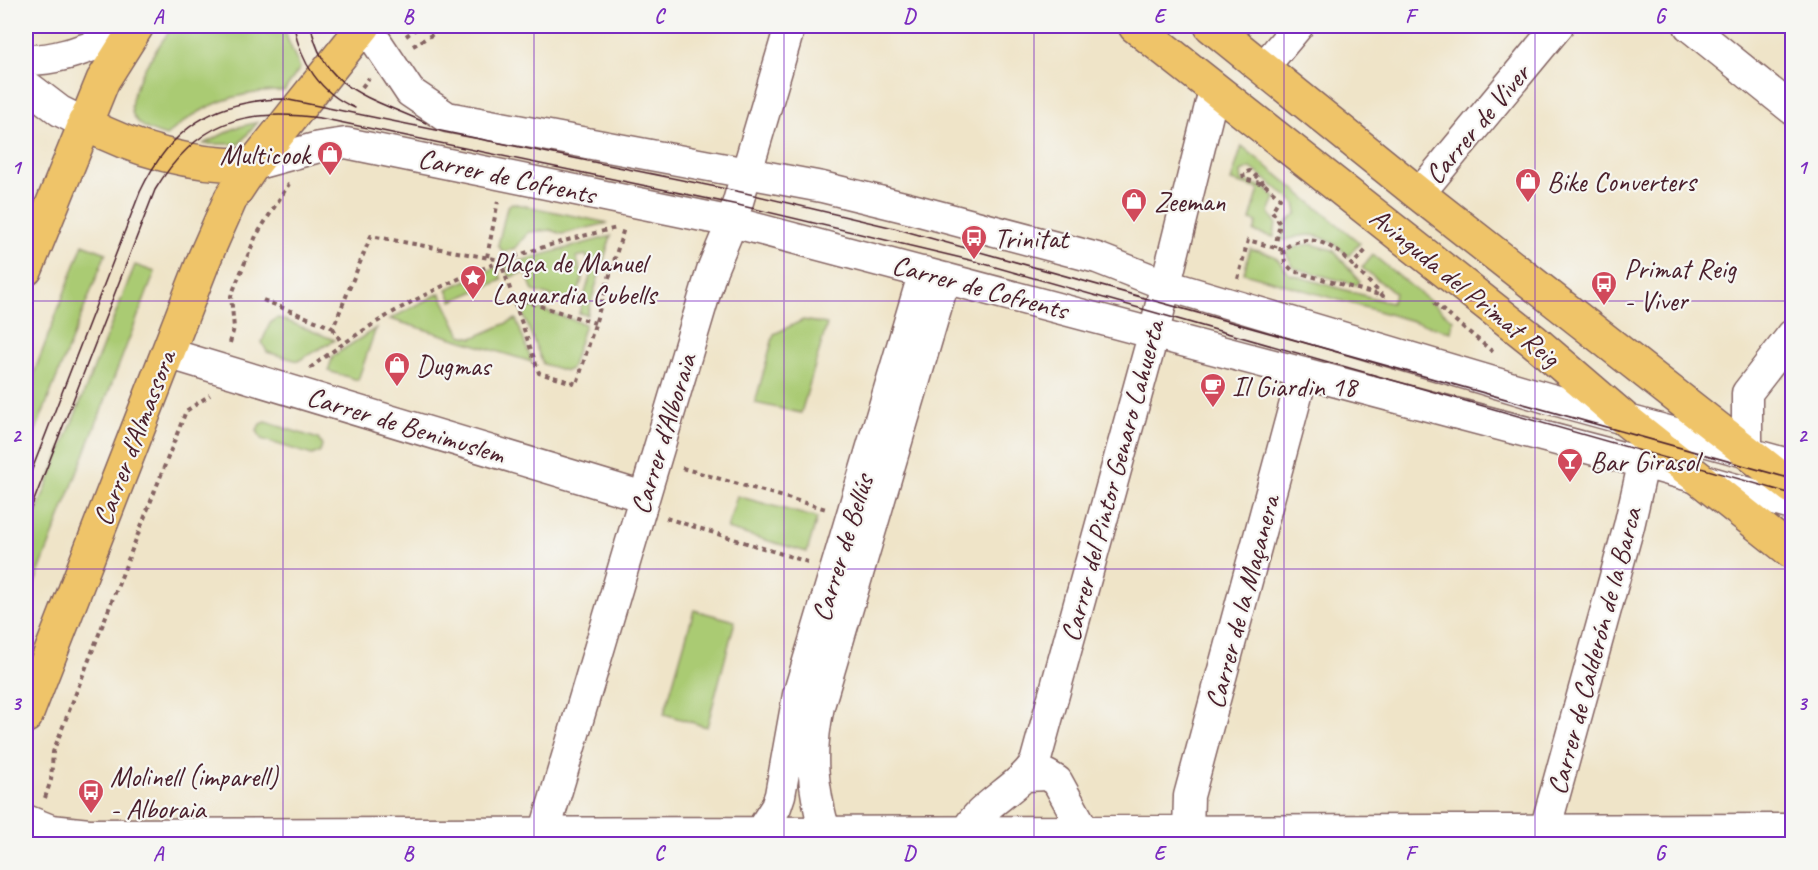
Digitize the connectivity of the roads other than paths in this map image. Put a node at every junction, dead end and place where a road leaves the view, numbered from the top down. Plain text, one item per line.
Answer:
1 (365, 26) edge
2 (790, 26) edge
3 (1135, 26) edge
4 (1211, 26) edge
5 (1298, 26) edge
6 (1558, 26) edge
7 (1689, 26) edge
8 (134, 29) edge
9 (26, 60) edge
10 (1263, 68) junction
11 (26, 85) edge
12 (1214, 90) junction
13 (1792, 108) edge
14 (84, 123) junction
15 (253, 165) junction
16 (747, 174) junction
17 (1419, 194) junction
18 (732, 222) junction
19 (26, 269) edge
20 (934, 275) junction
21 (1166, 285) junction
22 (1154, 332) junction
23 (1792, 335) edge
24 (167, 353) junction
25 (1303, 373) junction
26 (1640, 440) junction
27 (1747, 453) junction
28 (1792, 465) edge
29 (1701, 479) junction
30 (1792, 487) edge
31 (644, 497) junction
32 (1792, 505) edge
33 (1792, 552) edge
34 (26, 716) edge
35 (800, 744) junction
36 (1026, 776) junction
37 (26, 820) edge
38 (1792, 829) edge
39 (1545, 830) junction
40 (1188, 831) junction
41 (760, 832) junction
42 (825, 832) junction
43 (1085, 832) junction
44 (1507, 837) edge
45 (1584, 837) edge
46 (963, 838) edge
47 (543, 839) edge

1 - 15 main road, Carrer d'Almassora
1 - 16 street, Carrer de Cofrents
2 - 16 street, Carrer d'Alboraia
3 - 12 main road, Avinguda del Primat Reig
4 - 10 main road, Avinguda del Primat Reig
5 - 10 street
6 - 17 street, Carrer de Viver
7 - 13 street
8 - 9 street
8 - 14 main road
10 - 17 main road, Avinguda del Primat Reig
11 - 14 street
12 - 21 street, Carrer del Pintor Genaro Lahuerta
12 - 26 main road, Avinguda del Primat Reig
14 - 15 main road
14 - 19 main road
15 - 18 street, Carrer de Cofrents
15 - 24 main road, Carrer d'Almassora
16 - 18 street, Carrer d'Alboraia
16 - 21 street, Carrer de Cofrents
17 - 27 main road, Avinguda del Primat Reig
18 - 20 street, Carrer de Cofrents
18 - 31 street, Carrer d'Alboraia
20 - 22 street, Carrer de Cofrents
20 - 35 street, Carrer de Bellús
21 - 22 street, Carrer del Pintor Genaro Lahuerta
21 - 26 street, Carrer de Cofrents
22 - 25 street, Carrer de Cofrents
22 - 36 street, Carrer del Pintor Genaro Lahuerta
23 - 27 street
24 - 31 street, Carrer de Benimuslem
24 - 34 main road, Carrer d'Almassora
25 - 26 street, Carrer de Cofrents
25 - 40 street, Carrer de la Maçanera
26 - 27 street, Carrer de Cofrents
26 - 29 main road, Avinguda del Primat Reig
26 - 39 street, Carrer de Calderón de la Barca
27 - 28 street, Carrer de Cofrents
27 - 30 main road, Avinguda del Primat Reig
29 - 32 street
29 - 33 main road, Avinguda del Primat Reig
31 - 47 street, Carrer d'Alboraia
35 - 41 street, Carrer de Bellús
35 - 42 street, Carrer de Bellús
36 - 43 street
36 - 46 street, Carrer del Pintor Genaro Lahuerta
37 - 47 street
38 - 45 street
39 - 44 street
39 - 45 street
40 - 43 street
40 - 44 street
41 - 42 street
41 - 47 street
42 - 46 street
43 - 46 street

